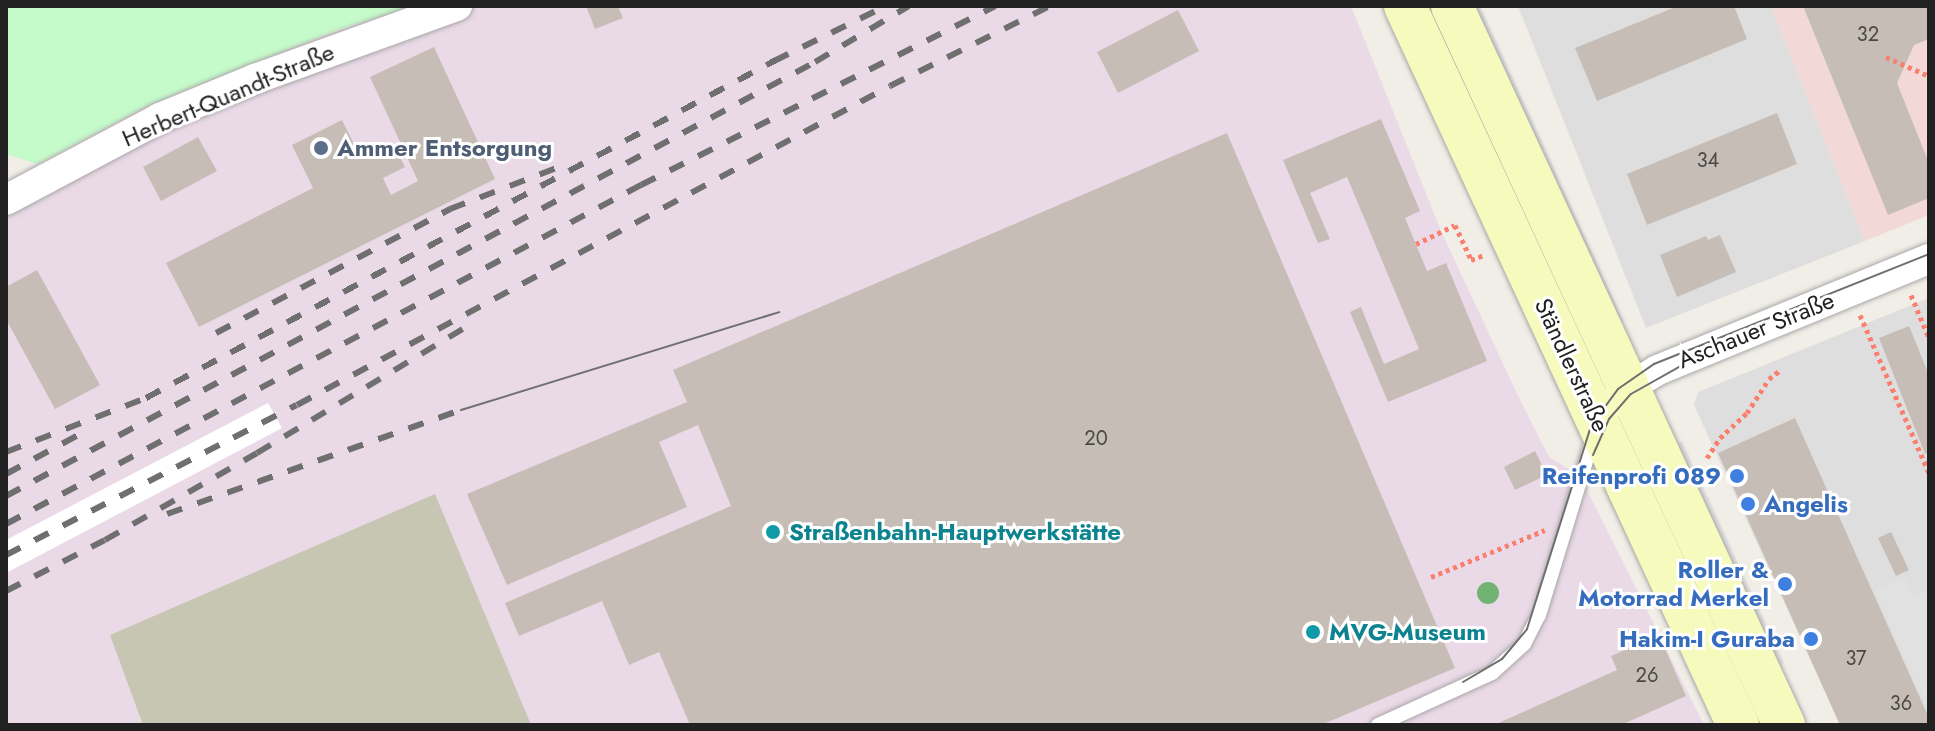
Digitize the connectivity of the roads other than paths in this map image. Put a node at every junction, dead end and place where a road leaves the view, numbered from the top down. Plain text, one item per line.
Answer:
1 (457, 6) edge
2 (1405, 6) edge
3 (1452, 6) edge
4 (6, 200) edge
5 (1929, 259) edge
6 (1628, 388) junction
7 (1599, 423) junction
8 (1378, 725) edge
9 (1738, 725) edge
10 (1784, 725) edge

1 - 4 street, Herbert-Quandt-Straße
2 - 7 main road, Ständlerstraße
3 - 6 main road, Ständlerstraße
5 - 6 street, Aschauer Straße
6 - 7 street, Aschauer Straße
6 - 10 main road, Ständlerstraße
7 - 8 lane
7 - 9 main road, Ständlerstraße

